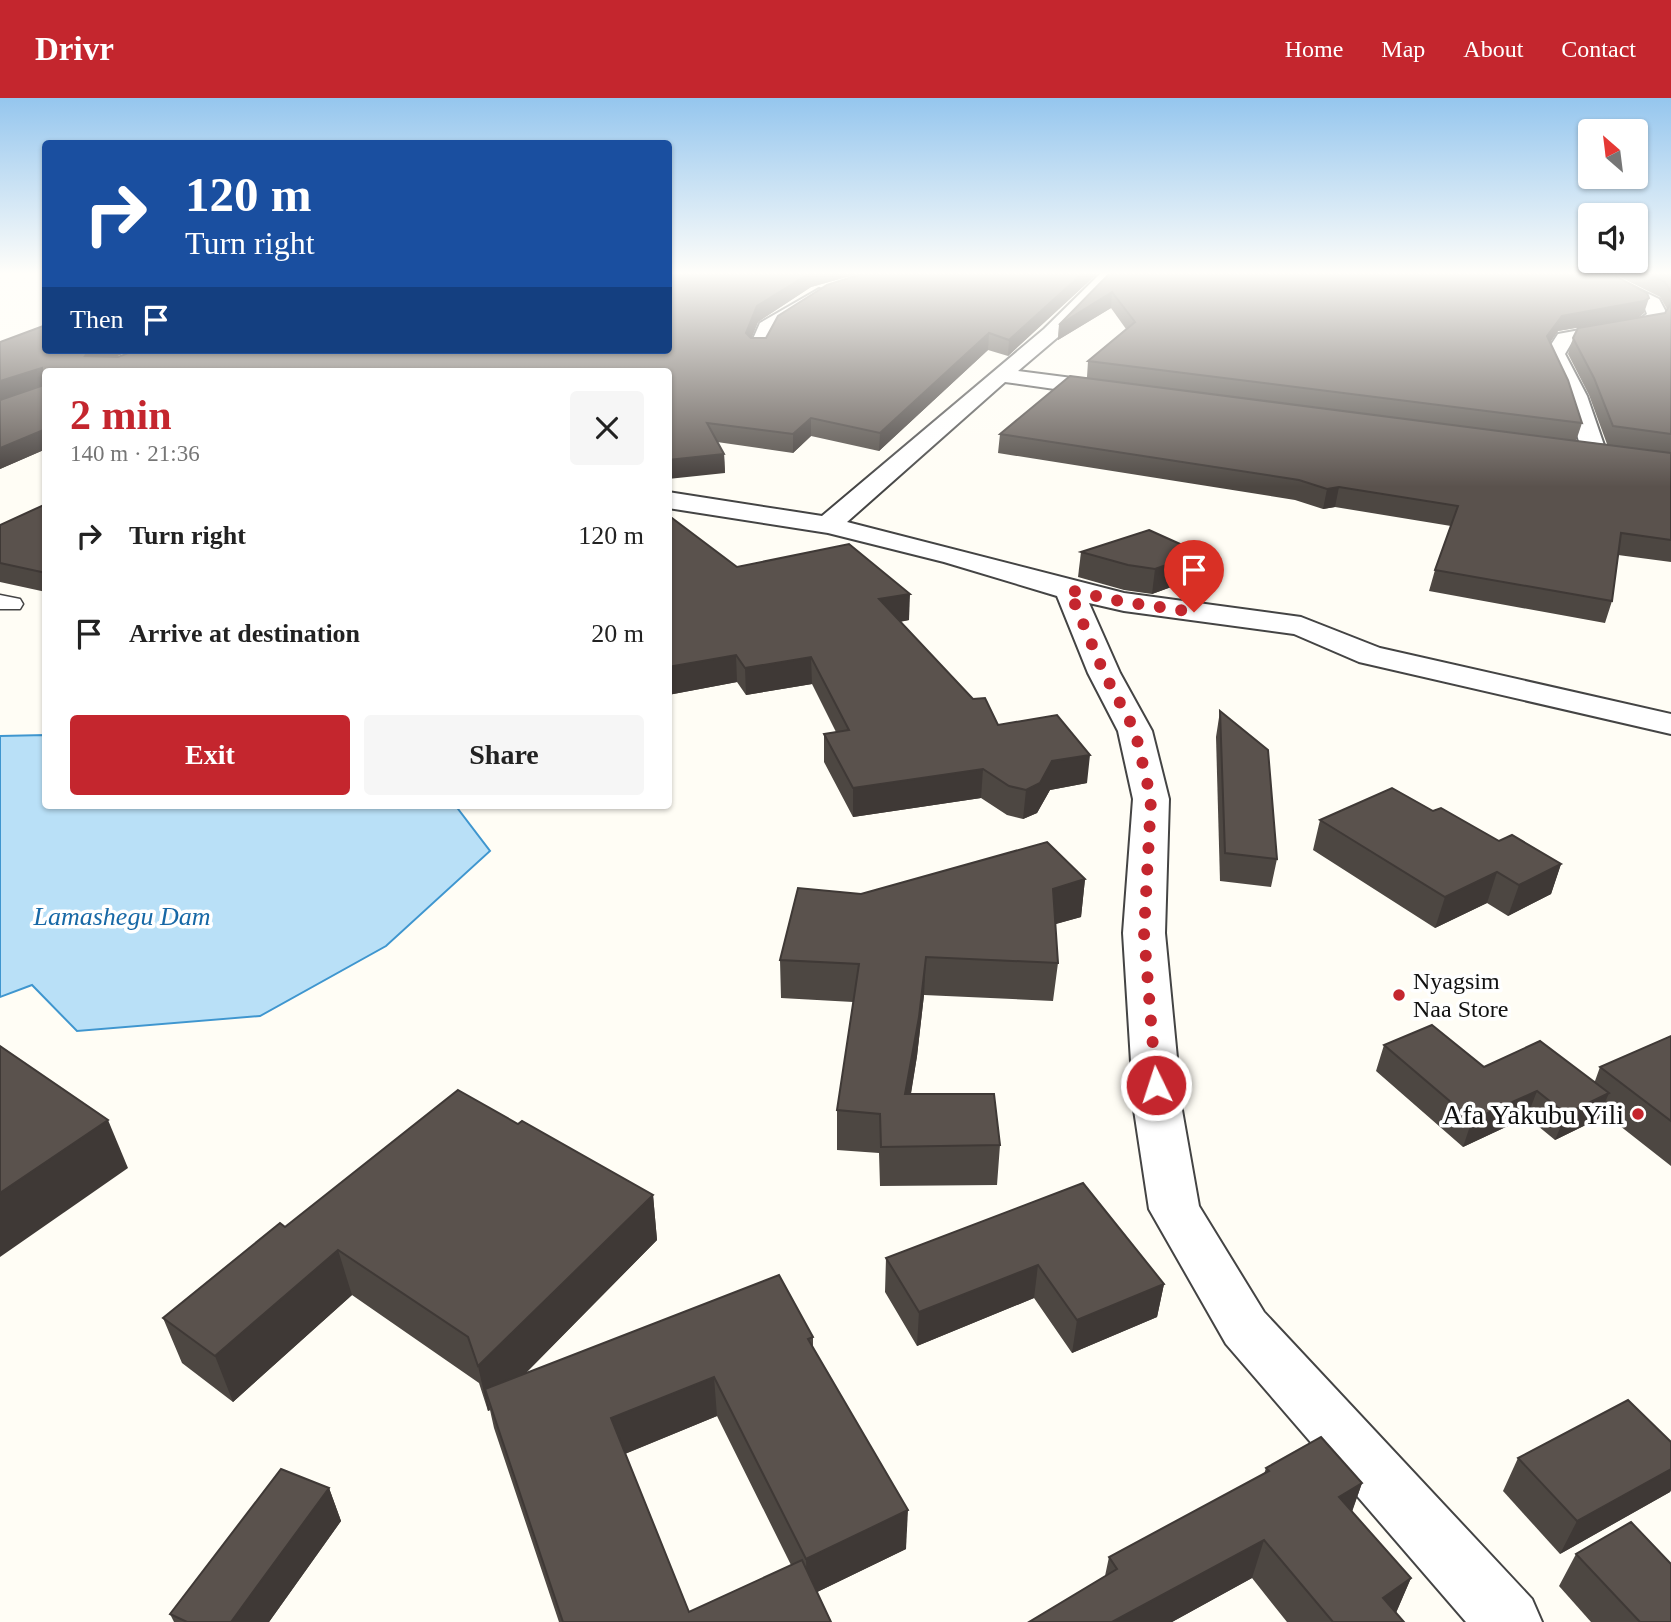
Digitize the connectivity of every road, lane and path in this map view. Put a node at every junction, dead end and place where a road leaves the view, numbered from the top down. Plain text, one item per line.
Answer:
1 (760, 344) edge
2 (1037, 344) edge
3 (1561, 344) edge
4 (759, 348) edge
5 (1000, 375) junction
6 (1135, 393) edge
7 (1568, 448) edge
8 (1594, 451) junction
9 (1620, 455) edge
10 (672, 501) edge
11 (828, 525) junction
12 (1069, 590) junction
13 (1671, 724) edge
14 (1509, 1622) edge

1 - 4 street
2 - 5 street
3 - 8 street
5 - 6 street
5 - 11 street
7 - 8 street
8 - 9 street
10 - 11 street
11 - 12 street
12 - 13 street
12 - 14 street

